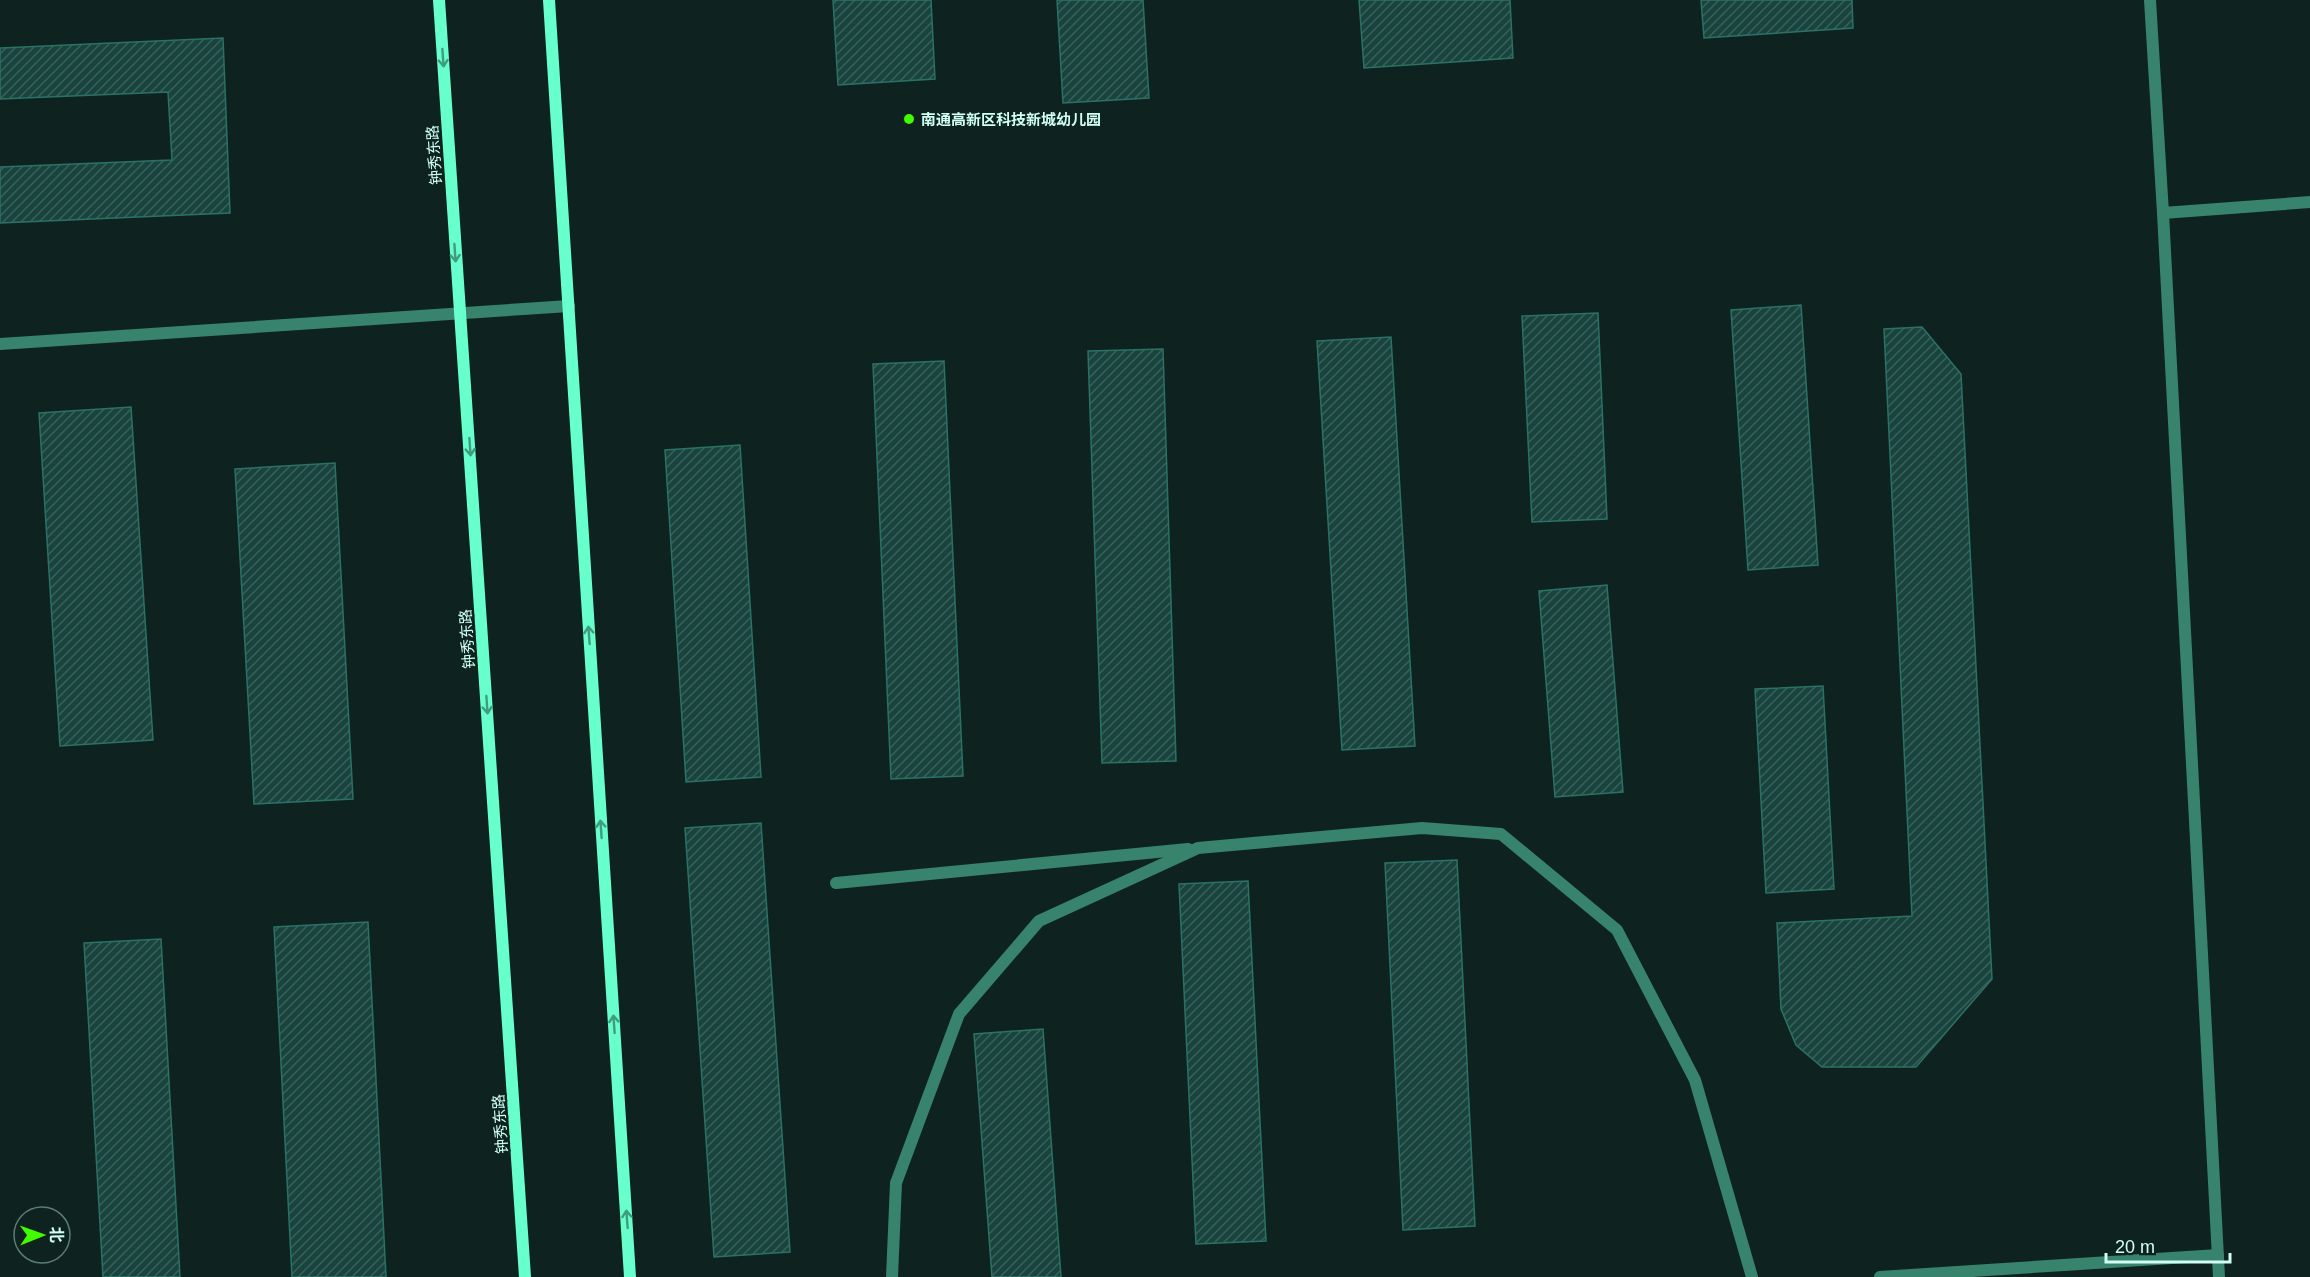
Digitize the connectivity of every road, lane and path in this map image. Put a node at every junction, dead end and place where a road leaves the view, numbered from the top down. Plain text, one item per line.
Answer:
1 (439, 0) edge
2 (549, 0) edge
3 (2150, 0) edge
4 (2310, 202) edge
5 (2163, 213) junction
6 (569, 306) junction
7 (459, 314) junction
8 (0, 344) edge
9 (1198, 848) junction
10 (836, 883) dead end
11 (2218, 1255) junction
12 (525, 1277) edge
13 (630, 1277) edge
14 (892, 1277) edge
15 (1752, 1277) edge
16 (1880, 1277) edge
17 (2219, 1277) edge

1 -> 7 main road, 钟秀东路
2 - 6 main road
3 - 5 street
4 - 5 street
5 - 11 street
6 - 7 street
13 -> 6 main road
7 - 8 street
7 -> 12 main road, 钟秀东路
9 - 10 street
9 - 14 street
9 - 15 street
11 - 16 street
11 - 17 street

